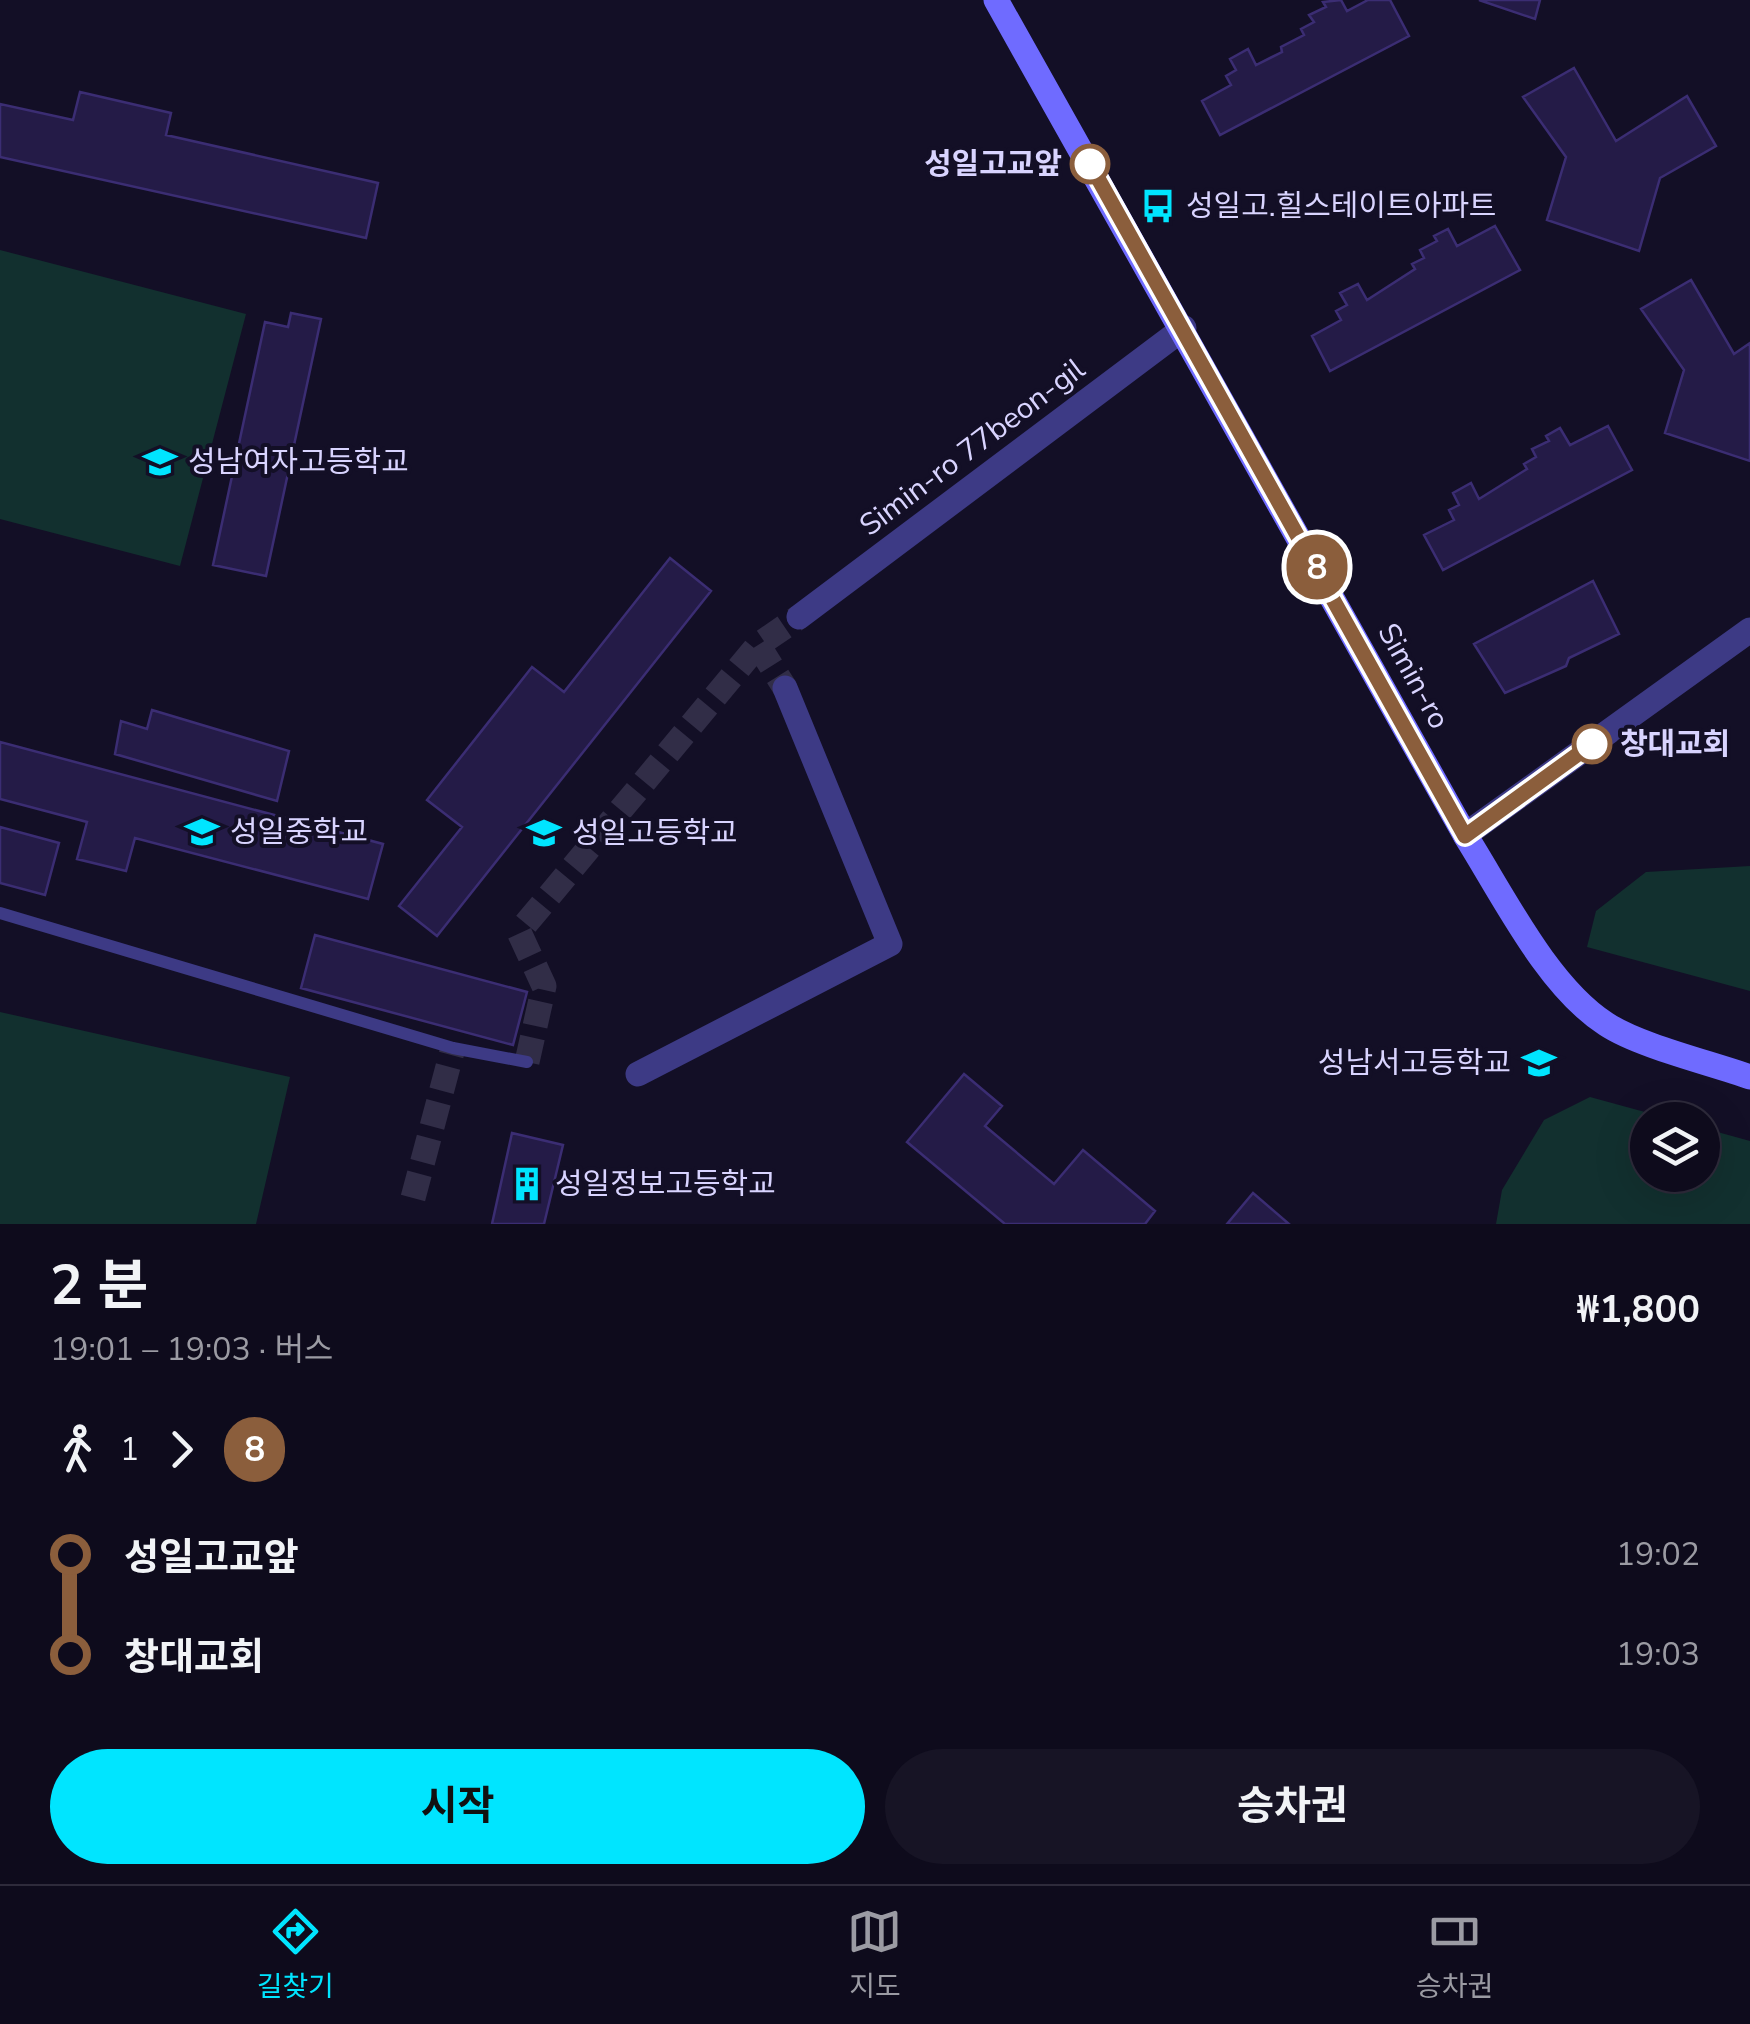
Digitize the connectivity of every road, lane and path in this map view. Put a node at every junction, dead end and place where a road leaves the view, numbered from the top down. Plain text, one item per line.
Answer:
1 (996, 0) edge
2 (1184, 328) junction
3 (799, 617) tunnel mouth
4 (1750, 630) edge
5 (785, 688) tunnel mouth
6 (1465, 836) junction
7 (0, 913) edge
8 (527, 1062) dead end
9 (638, 1074) dead end
10 (1750, 1076) edge

1 - 2 main road, Simin-ro
2 - 3 street, Simin-ro 77beon-gil
2 - 6 main road, Simin-ro
4 - 6 street
5 - 9 street
6 - 10 main road, Simin-ro
7 - 8 lane

